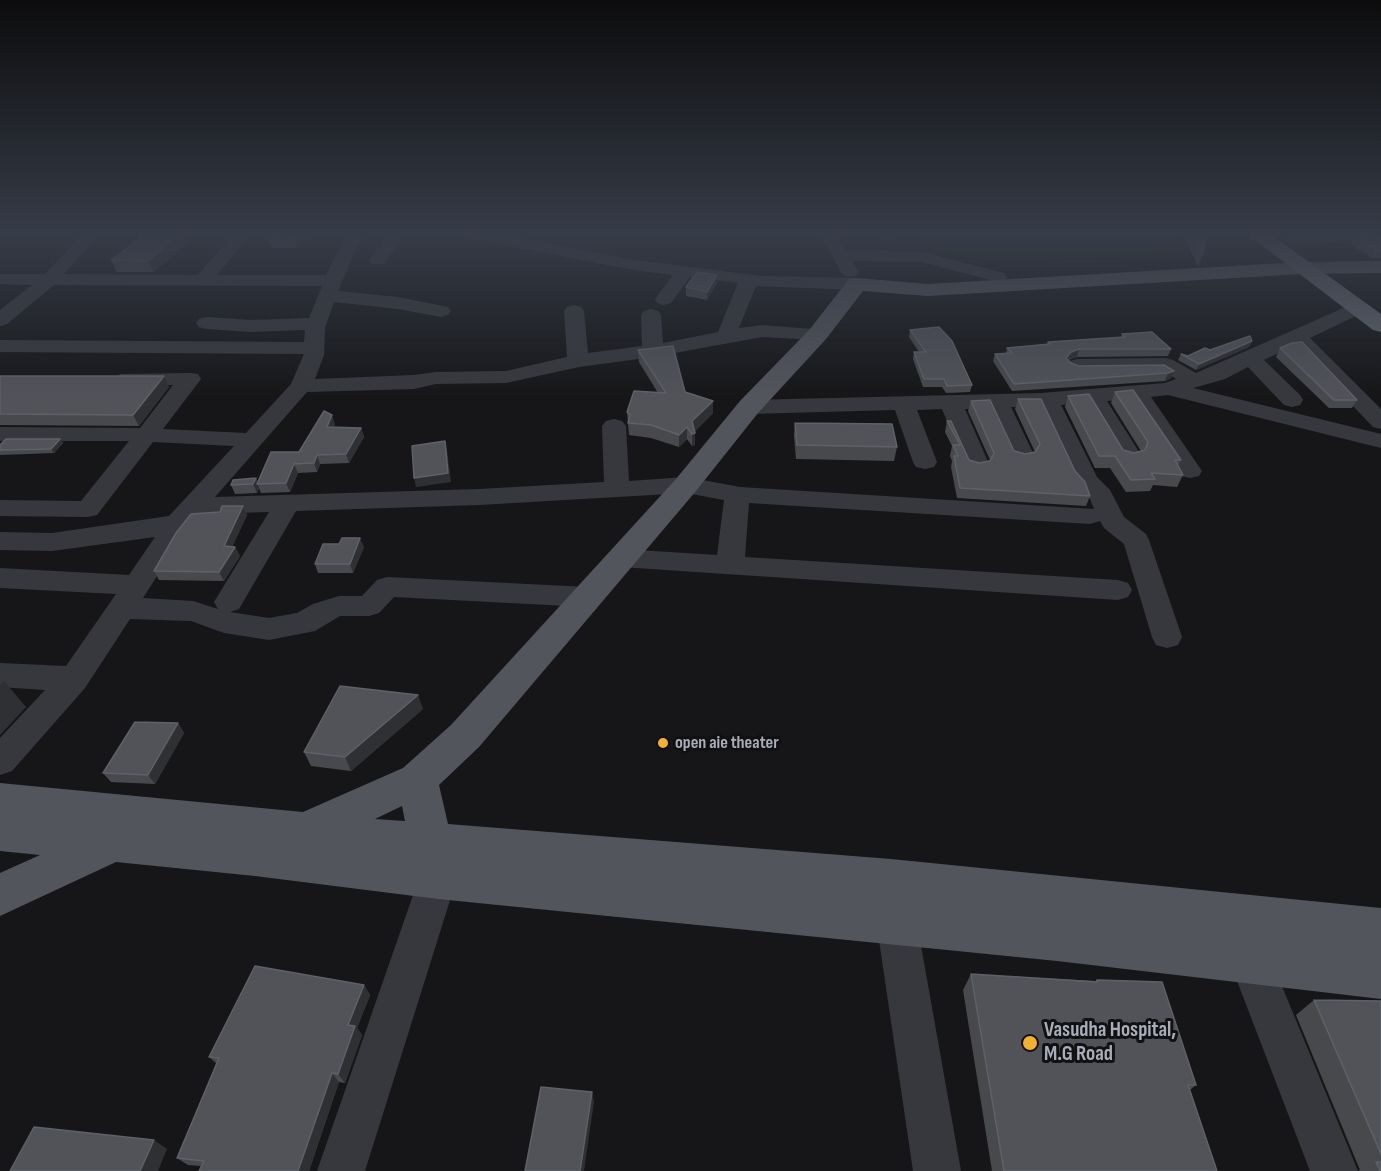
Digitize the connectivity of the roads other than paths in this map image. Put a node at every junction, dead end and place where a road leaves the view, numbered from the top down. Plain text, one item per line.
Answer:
1 (39, 288) edge
2 (311, 288) edge
3 (673, 288) edge
4 (746, 288) edge
5 (854, 288) edge
6 (908, 288) edge
7 (957, 288) edge
8 (1335, 288) edge
9 (1362, 288) edge
10 (330, 289) junction
11 (664, 299) dead end
12 (1381, 301) edge
13 (1357, 308) junction
14 (441, 310) dead end
15 (574, 311) dead end
16 (651, 315) dead end
17 (0, 320) edge
18 (206, 323) dead end
19 (317, 324) junction
20 (1381, 325) edge
21 (818, 334) junction
22 (726, 336) junction
23 (1297, 336) junction
24 (0, 346) edge
25 (314, 348) junction
26 (652, 351) junction
27 (1251, 358) junction
28 (578, 361) junction
29 (1077, 365) edge
30 (102, 378) edge
31 (1195, 382) junction
32 (301, 386) junction
33 (1167, 389) junction
34 (1137, 392) junction
35 (1093, 396) junction
36 (1047, 400) junction
37 (1292, 400) dead end
38 (997, 402) junction
39 (951, 403) junction
40 (904, 404) junction
41 (749, 407) junction
42 (1381, 422) edge
43 (614, 426) dead end
44 (0, 434) edge
45 (143, 435) junction
46 (251, 440) junction
47 (1381, 441) edge
48 (1022, 455) edge
49 (1129, 455) edge
50 (925, 462) dead end
51 (977, 464) edge
52 (1190, 471) dead end
53 (686, 485) junction
54 (617, 490) junction
55 (740, 495) junction
56 (287, 504) junction
57 (0, 508) edge
58 (185, 515) junction
59 (1090, 516) dead end
60 (0, 541) edge
61 (621, 558) junction
62 (730, 566) junction
63 (0, 578) edge
64 (137, 585) junction
65 (1118, 591) dead end
66 (587, 597) junction
67 (229, 602) dead end
68 (121, 608) junction
69 (1167, 637) dead end
70 (0, 675) edge
71 (74, 679) junction
72 (0, 761) edge
73 (417, 780) junction
74 (0, 801) edge
75 (0, 831) edge
76 (304, 831) junction
77 (113, 843) junction
78 (255, 856) junction
79 (434, 860) junction
80 (0, 895) edge
81 (893, 901) junction
82 (1381, 932) edge
83 (1250, 960) junction
84 (1381, 975) edge
85 (341, 1171) edge
86 (937, 1171) edge
87 (1334, 1171) edge

1 - 17 street
2 - 10 street
3 - 11 street
4 - 22 street
5 - 21 main road
6 - 7 main road
8 - 13 highway
9 - 12 highway
10 - 14 street
10 - 19 street
13 - 20 highway
13 - 23 street
15 - 28 street
16 - 26 street
18 - 19 street
19 - 25 street
21 - 22 street
21 - 41 main road
22 - 26 street
23 - 27 street
23 - 42 street
24 - 25 street
25 - 32 street
26 - 28 street
27 - 31 street
27 - 37 street
28 - 32 street
29 - 31 street
30 - 45 street
31 - 33 street
32 - 46 street
33 - 34 street
33 - 47 street
34 - 35 street
34 - 52 street
35 - 36 street
35 - 49 street
36 - 38 street
36 - 69 street
38 - 39 street
38 - 48 street
39 - 40 street
39 - 51 street
40 - 41 street
40 - 50 street
41 - 53 main road
43 - 54 street
44 - 45 street
45 - 46 street
45 - 57 street
46 - 58 street
53 - 54 street
53 - 55 street
53 - 61 main road
54 - 56 street
55 - 59 street
55 - 62 street
56 - 58 street
56 - 67 street
58 - 60 street
58 - 64 street
61 - 62 street
61 - 66 main road
62 - 65 street
63 - 64 street
64 - 68 street
66 - 68 street
66 - 73 main road
68 - 71 street
70 - 71 street
71 - 72 street
73 - 76 main road
73 - 79 main road
74 - 76 main road
75 - 77 main road
76 - 78 main road
76 - 79 main road
77 - 78 main road
77 - 80 main road
78 - 79 main road
79 - 81 main road
79 - 85 street
81 - 82 main road
81 - 83 main road
81 - 86 street
83 - 84 main road
83 - 87 street

